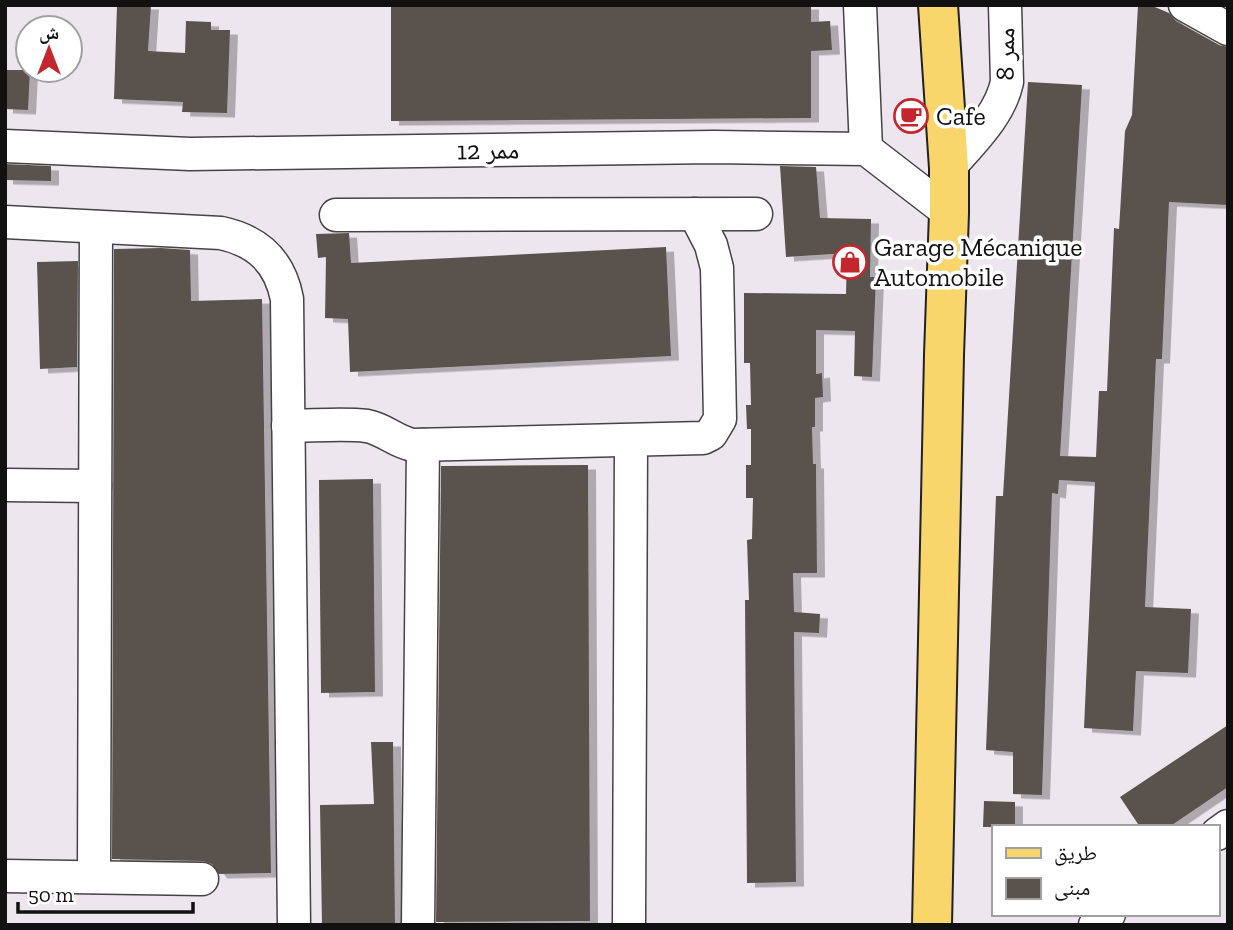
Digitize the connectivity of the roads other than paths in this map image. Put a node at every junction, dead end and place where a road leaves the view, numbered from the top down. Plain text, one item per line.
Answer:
1 (859, 5) edge
2 (937, 5) edge
3 (1005, 5) edge
4 (1185, 5) edge
5 (1228, 29) edge
6 (5, 146) edge
7 (866, 149) junction
8 (949, 168) junction
9 (949, 213) junction
10 (695, 214) junction
11 (756, 214) dead end
12 (336, 215) dead end
13 (5, 222) edge
14 (96, 226) junction
15 (288, 426) junction
16 (632, 441) junction
17 (423, 445) junction
18 (5, 485) edge
19 (95, 486) junction
20 (5, 876) edge
21 (94, 877) junction
22 (202, 879) dead end
23 (294, 925) edge
24 (418, 925) edge
25 (629, 925) edge
26 (932, 925) edge

1 - 7 lane
2 - 8 main road
3 - 8 lane, ممر 8
4 - 5 lane
6 - 7 lane, ممر 12
7 - 9 lane
8 - 9 main road
9 - 26 main road
10 - 11 lane
10 - 12 lane
10 - 16 lane
13 - 14 lane
14 - 15 lane
14 - 19 lane
15 - 17 lane
15 - 23 lane
16 - 17 lane
16 - 25 lane
17 - 24 lane
18 - 19 lane
19 - 21 lane
20 - 21 lane
21 - 22 lane

